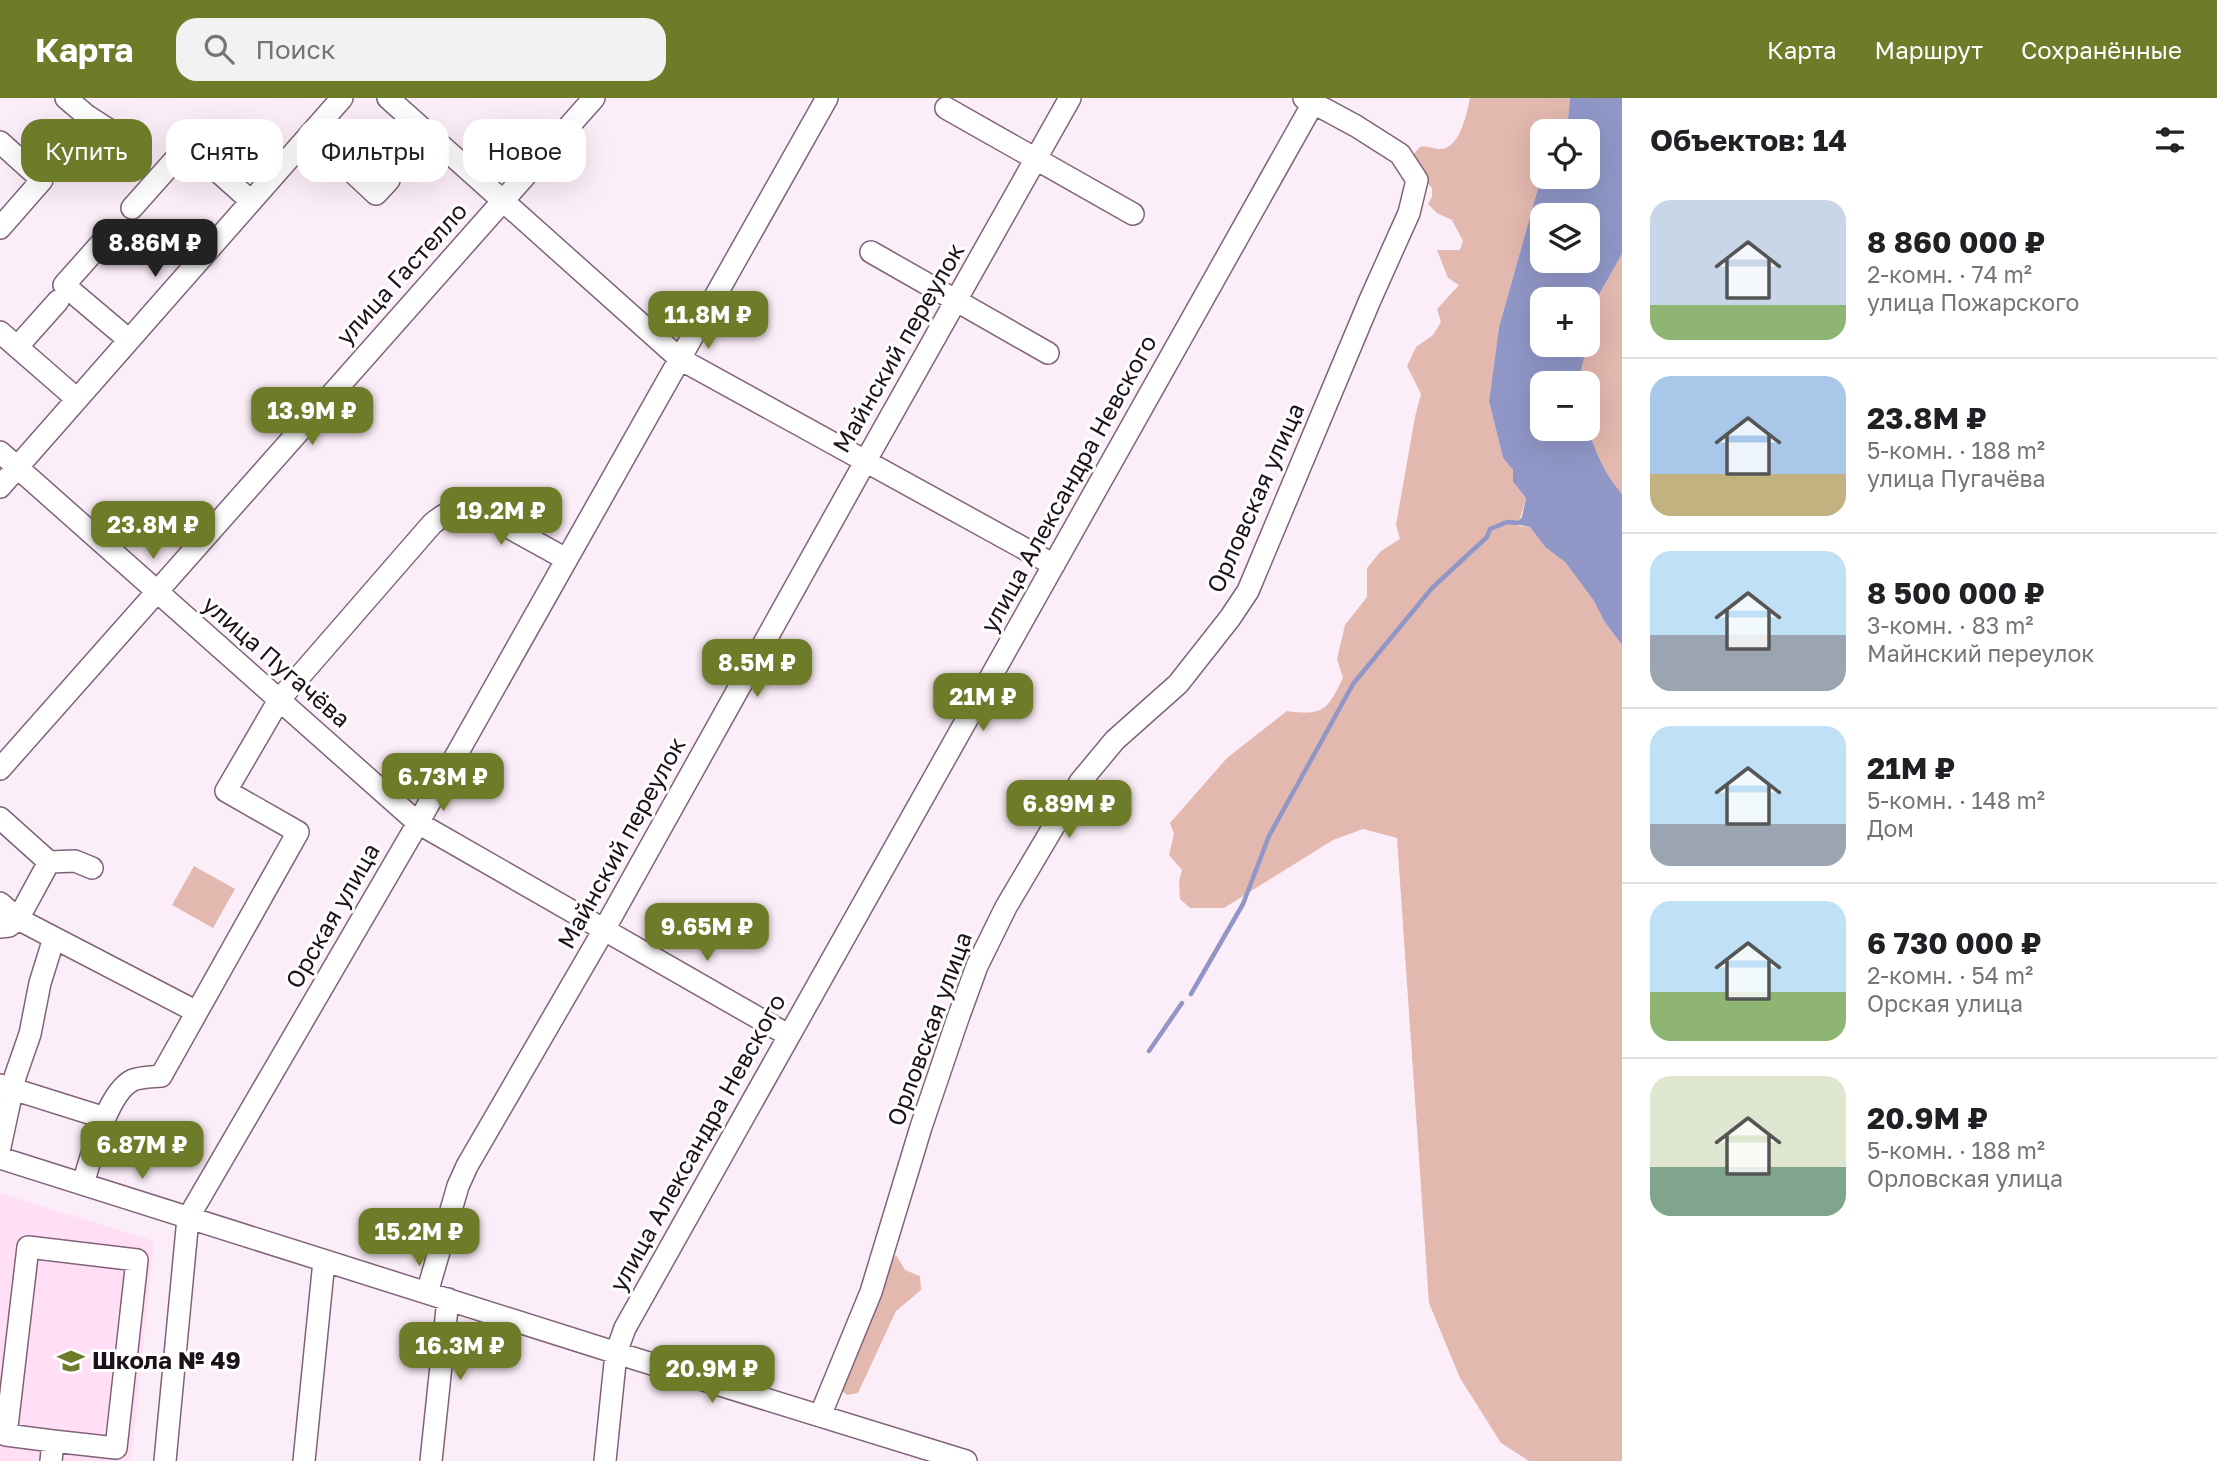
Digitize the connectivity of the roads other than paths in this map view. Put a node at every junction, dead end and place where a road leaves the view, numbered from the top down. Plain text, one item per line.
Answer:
1 (66, 98) edge
2 (342, 98) edge
3 (388, 98) edge
4 (594, 98) edge
5 (827, 98) edge
6 (1070, 98) edge
7 (1311, 100) edge
8 (946, 108) dead end
9 (92, 119) edge
10 (323, 119) edge
11 (0, 142) edge
12 (297, 149) edge
13 (1036, 160) junction
14 (363, 182) edge
15 (387, 182) edge
16 (251, 201) junction
17 (502, 201) junction
18 (132, 208) dead end
19 (1133, 214) dead end
20 (0, 228) edge
21 (105, 239) dead end
22 (871, 252) dead end
23 (957, 300) junction
24 (58, 301) dead end
25 (0, 332) edge
26 (129, 340) junction
27 (21, 350) junction
28 (1048, 354) dead end
29 (680, 359) junction
30 (77, 399) junction
31 (0, 452) edge
32 (865, 462) junction
33 (17, 467) junction
34 (0, 487) edge
35 (566, 559) junction
36 (1054, 565) junction
37 (156, 591) junction
38 (279, 700) junction
39 (0, 769) edge
40 (0, 818) edge
41 (418, 823) junction
42 (49, 862) junction
43 (92, 868) dead end
44 (0, 903) edge
45 (9, 923) edge
46 (605, 928) junction
47 (54, 938) junction
48 (197, 1012) junction
49 (788, 1035) junction
50 (6, 1087) edge
51 (105, 1118) junction
52 (0, 1147) edge
53 (0, 1158) edge
54 (83, 1184) junction
55 (188, 1218) junction
56 (324, 1261) junction
57 (427, 1293) junction
58 (448, 1299) junction
59 (616, 1353) junction
60 (820, 1416) junction
61 (52, 1451) edge
62 (902, 1451) edge
63 (165, 1461) edge
64 (304, 1461) edge
65 (431, 1461) edge
66 (605, 1461) edge
67 (966, 1461) edge

1 - 9 street
2 - 10 street
3 - 17 street
4 - 17 street, улица Гастелло
5 - 29 street, Орская улица
6 - 13 street, Майнский переулок
7 - 36 street, улица Александра Невского
7 - 60 street, Орловская улица
8 - 13 street
11 - 20 street
12 - 16 street
13 - 19 street
13 - 23 street, Майнский переулок
14 - 15 street
16 - 18 street
16 - 26 street
17 - 29 street
17 - 37 street, улица Гастелло
21 - 26 street
22 - 23 street
23 - 28 street
23 - 32 street, Майнский переулок
24 - 27 street
25 - 27 street
26 - 30 street
27 - 30 street
29 - 32 street
29 - 35 street, Орская улица
30 - 33 street
31 - 33 street, улица Пугачёва
32 - 36 street
32 - 46 street, Майнский переулок
33 - 34 street
33 - 37 street, улица Пугачёва
35 - 38 street
35 - 41 street, Орская улица
36 - 49 street, улица Александра Невского
37 - 38 street, улица Пугачёва
37 - 39 street, улица Гастелло
38 - 41 street, улица Пугачёва
38 - 48 street
40 - 42 street
41 - 46 street, улица Пугачёва
41 - 55 street, Орская улица
42 - 43 street
42 - 45 street
44 - 45 street
45 - 47 street
46 - 49 street, улица Пугачёва
46 - 57 street, Майнский переулок
47 - 48 street
47 - 50 street
48 - 51 street
49 - 59 street, улица Александра Невского
50 - 51 street
50 - 52 street
51 - 54 street
53 - 54 street
54 - 55 street
55 - 56 street
55 - 63 street, Орская улица
56 - 57 street
56 - 64 street
57 - 58 street
58 - 59 street
58 - 65 street
59 - 60 street
59 - 66 street, улица Александра Невского
60 - 62 street
61 - 61 street
62 - 67 street

